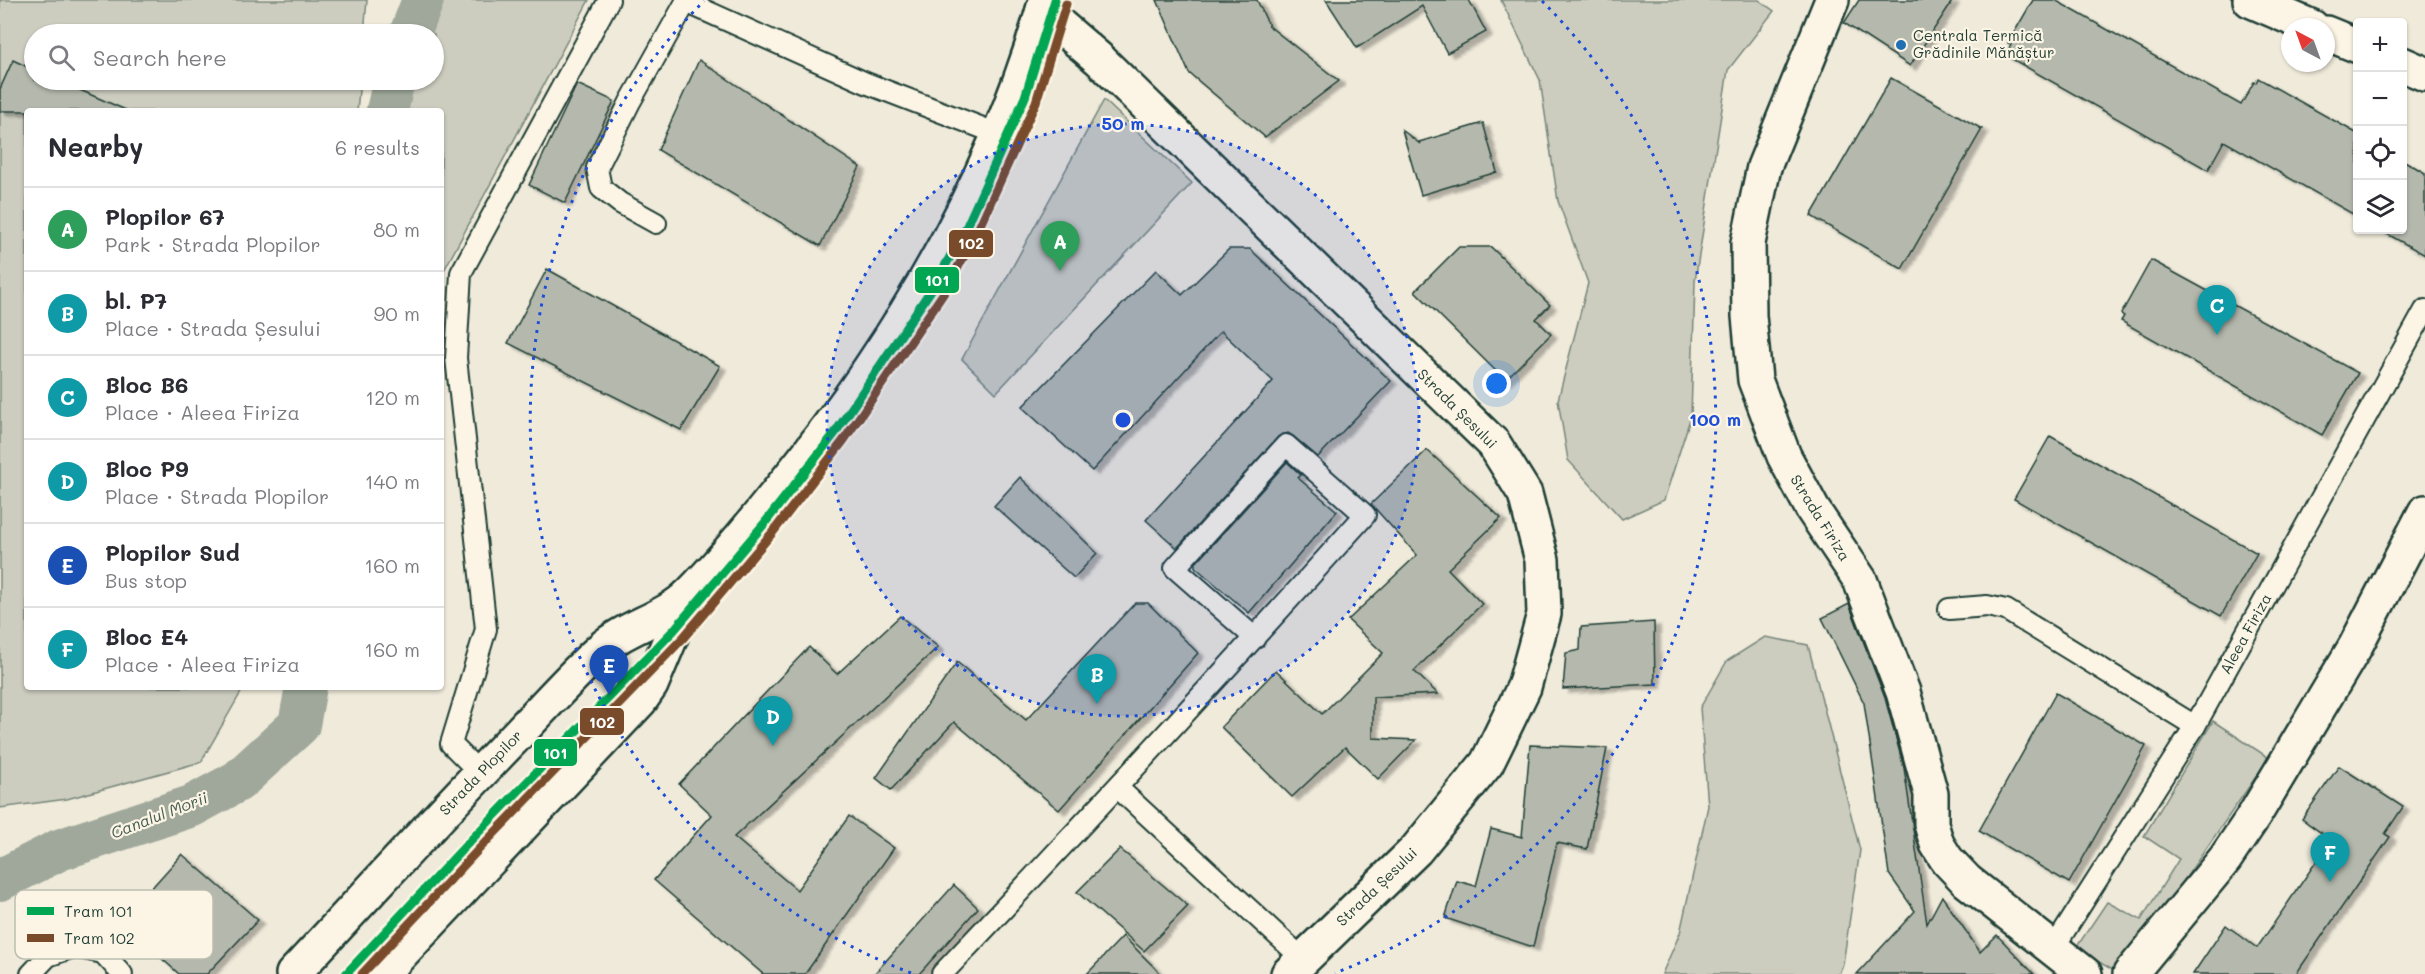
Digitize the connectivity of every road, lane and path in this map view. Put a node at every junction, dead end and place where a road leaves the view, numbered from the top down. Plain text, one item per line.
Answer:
1 (609, 0) edge
2 (1832, 0) edge
3 (2250, 0) edge
4 (687, 1) edge
5 (1045, 6) edge
6 (2291, 18) edge
7 (2335, 37) edge
8 (2353, 44) edge
9 (2407, 66) edge
10 (2425, 74) edge
11 (998, 134) junction
12 (656, 223) dead end
13 (2425, 310) edge
14 (2425, 512) edge
15 (688, 596) junction
16 (1949, 609) dead end
17 (1255, 638) junction
18 (2195, 726) junction
19 (480, 773) junction
20 (1118, 788) junction
21 (2053, 949) junction
22 (45, 959) edge
23 (108, 959) edge
24 (1296, 966) edge
25 (31, 974) edge
26 (122, 974) edge
27 (293, 974) edge
28 (382, 974) edge
29 (942, 974) edge
30 (2085, 974) edge
31 (2130, 974) edge

1 - 19 lane
2 - 21 street, Strada Firiza
3 - 6 street
4 - 11 lane
4 - 12 lane
5 - 11 street, Strada Plopilor
5 - 24 street, Strada Șesului
7 - 8 street
9 - 10 street
11 - 15 street, Strada Plopilor
13 - 18 lane, Aleea Firiza
14 - 31 street
15 - 19 street, Strada Plopilor
15 - 28 street, Strada Plopilor
16 - 18 lane
17 - 17 lane
17 - 20 lane
18 - 21 lane, Aleea Firiza
19 - 27 street, Strada Plopilor
20 - 24 lane
20 - 29 lane
21 - 30 street, Strada Firiza
22 - 25 lane
23 - 26 lane

